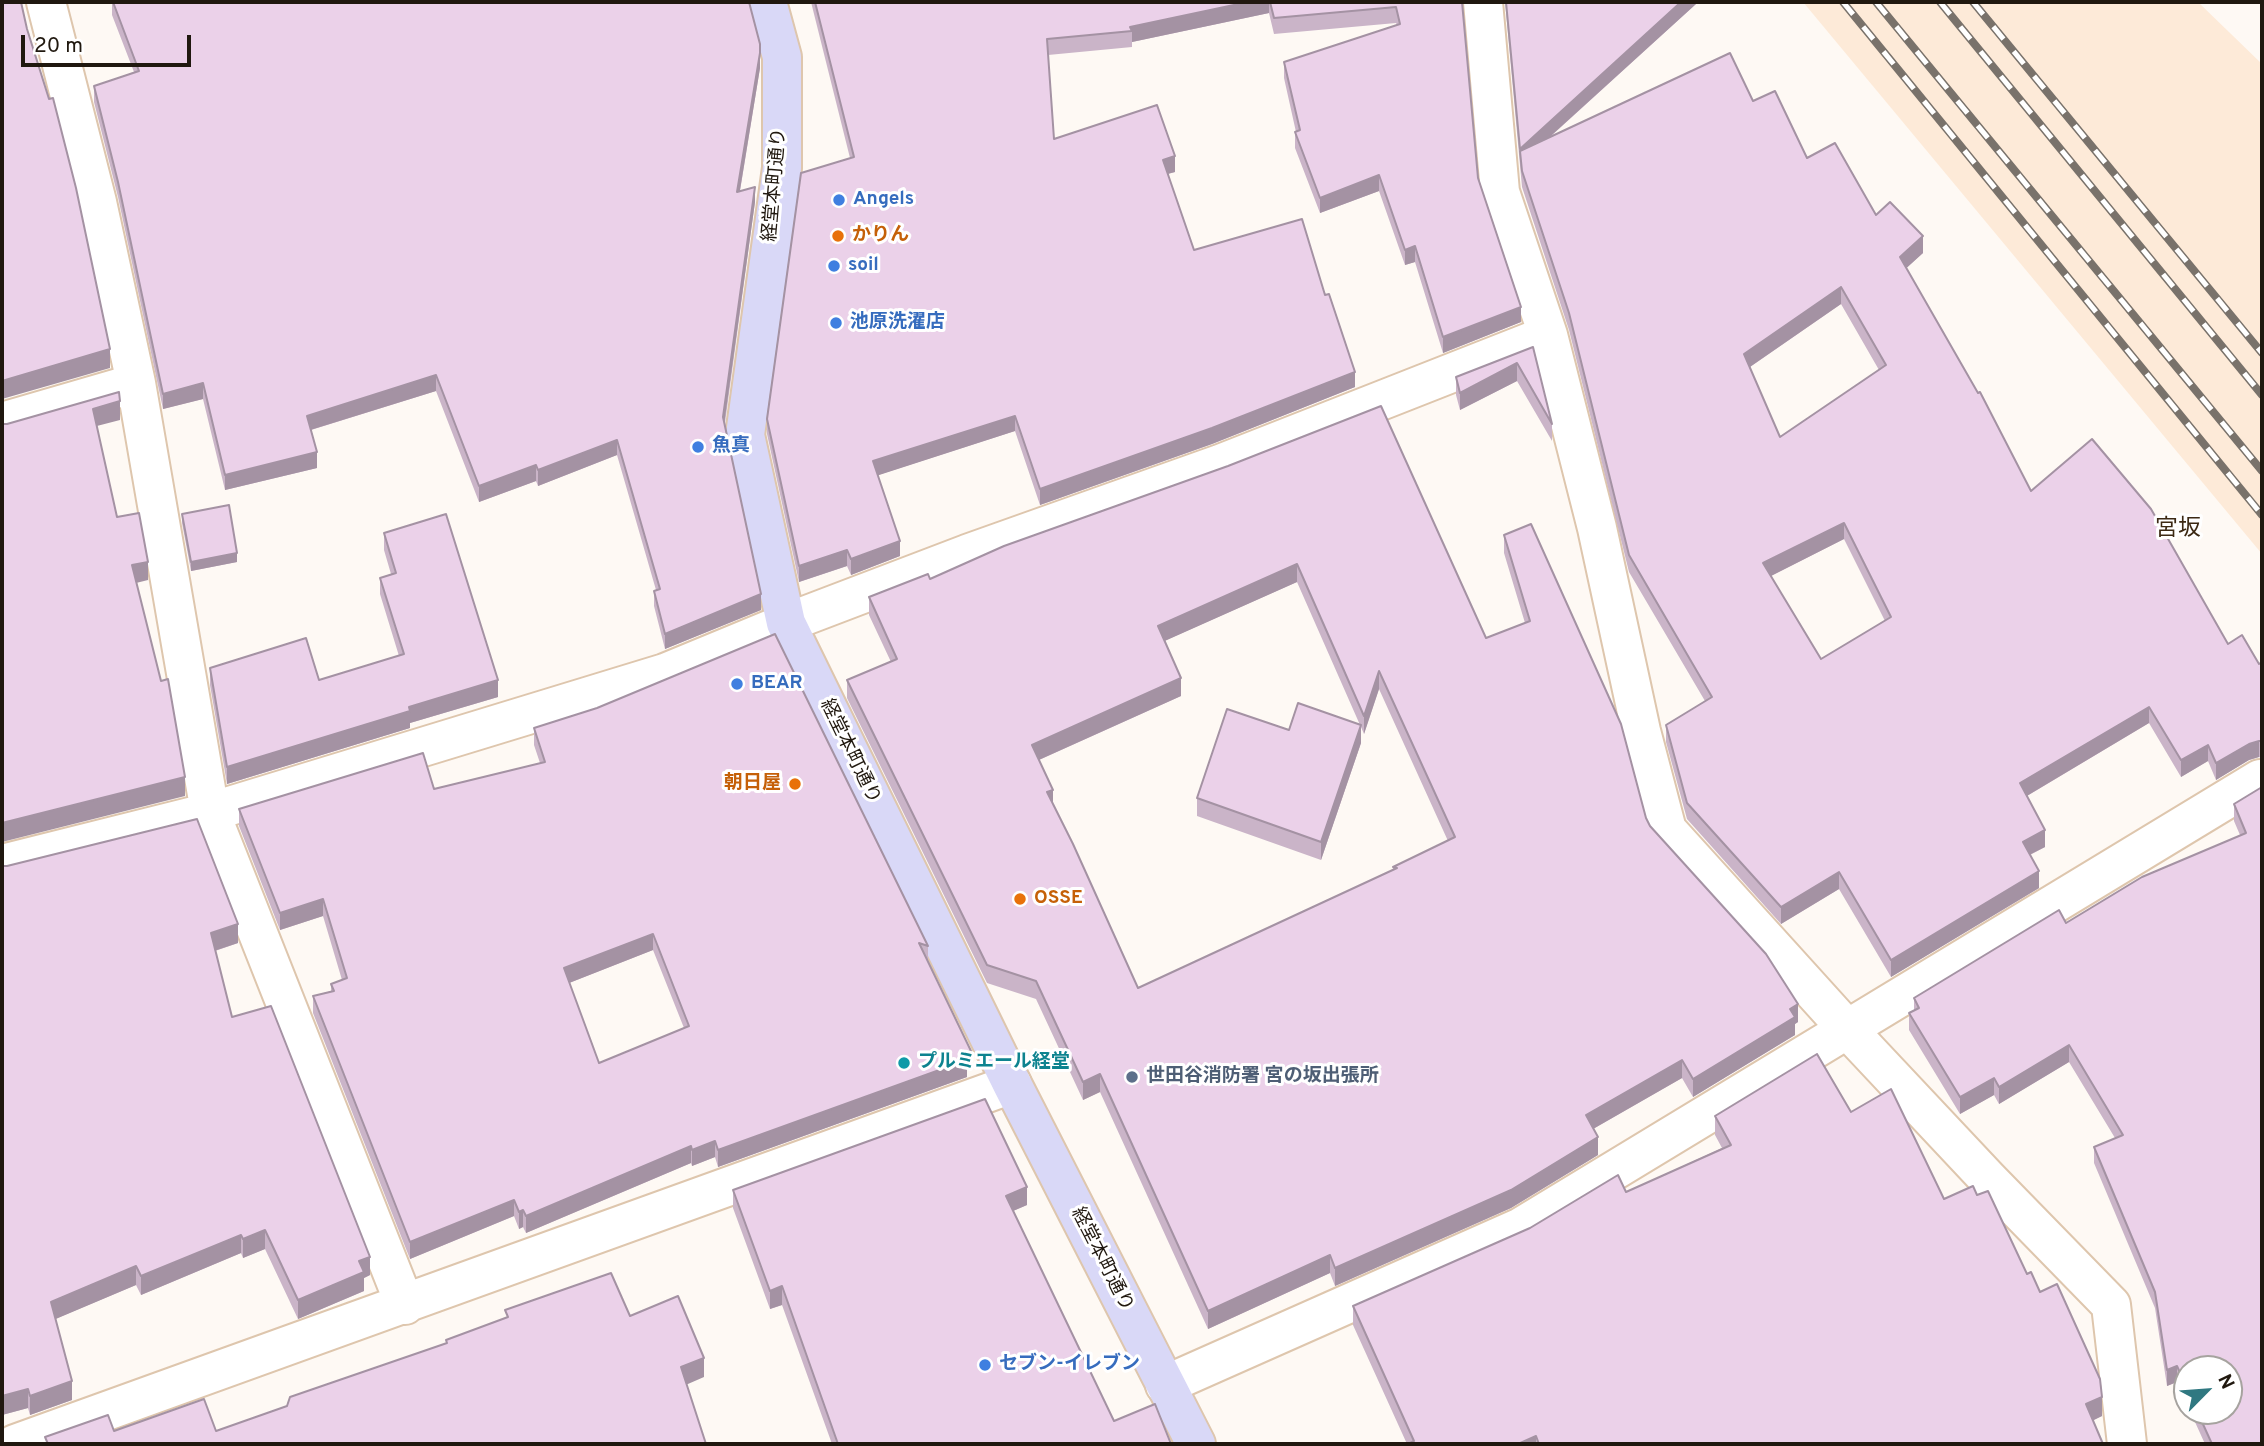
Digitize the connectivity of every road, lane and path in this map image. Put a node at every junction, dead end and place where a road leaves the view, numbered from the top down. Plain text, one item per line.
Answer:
1 (46, 2) edge
2 (767, 2) edge
3 (1483, 2) edge
4 (1548, 335) junction
5 (136, 383) junction
6 (2, 422) edge
7 (786, 623) junction
8 (2260, 779) dead end
9 (210, 812) junction
10 (2, 864) edge
11 (1847, 1030) junction
12 (1012, 1084) junction
13 (405, 1305) junction
14 (1165, 1385) junction
15 (15, 1444) edge
16 (1196, 1444) edge
17 (2127, 1444) edge

1 - 5 street
2 - 7 main road, 経堂本町通り
3 - 4 street
4 - 7 street
4 - 11 street
5 - 6 street
5 - 9 street
7 - 9 street
7 - 12 main road, 経堂本町通り
8 - 11 street
9 - 10 street
9 - 13 street
11 - 14 street
11 - 17 street
12 - 13 street
12 - 14 main road, 経堂本町通り
13 - 15 street
14 - 16 main road, 経堂本町通り

